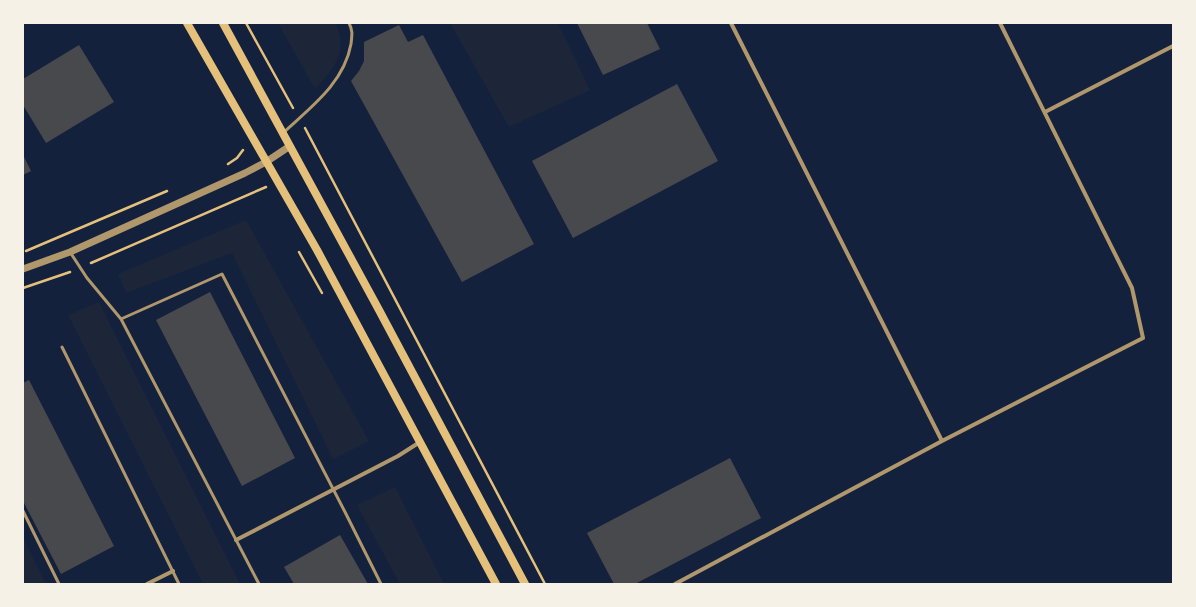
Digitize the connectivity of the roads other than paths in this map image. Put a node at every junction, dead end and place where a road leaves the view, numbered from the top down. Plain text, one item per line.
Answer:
1 (187, 23) edge
2 (223, 23) edge
3 (349, 23) edge
4 (731, 23) edge
5 (1000, 23) edge
6 (1173, 46) edge
7 (1045, 112) junction
8 (283, 133) junction
9 (290, 146) junction
10 (266, 162) junction
11 (70, 252) junction
12 (23, 269) edge
13 (121, 319) junction
14 (62, 346) dead end
15 (942, 441) junction
16 (420, 442) junction
17 (333, 488) junction
18 (23, 511) edge
19 (236, 540) junction
20 (173, 571) junction
21 (59, 584) edge
22 (147, 584) edge
23 (179, 584) edge
24 (259, 584) edge
25 (381, 584) edge
26 (496, 584) edge
27 (525, 584) edge
28 (675, 584) edge

1 - 10 main road
2 - 8 main road
3 - 8 lane
4 - 15 street
5 - 7 street
6 - 7 street
7 - 15 street
8 - 9 main road
9 - 10 street
9 - 27 main road
10 - 11 street
10 - 16 main road
11 - 12 street
11 - 13 lane
13 - 17 lane
13 - 19 lane
14 - 20 lane
15 - 28 street
16 - 17 street
16 - 26 main road
17 - 19 street
17 - 25 lane
18 - 21 lane
19 - 24 lane
20 - 22 street
20 - 23 lane

